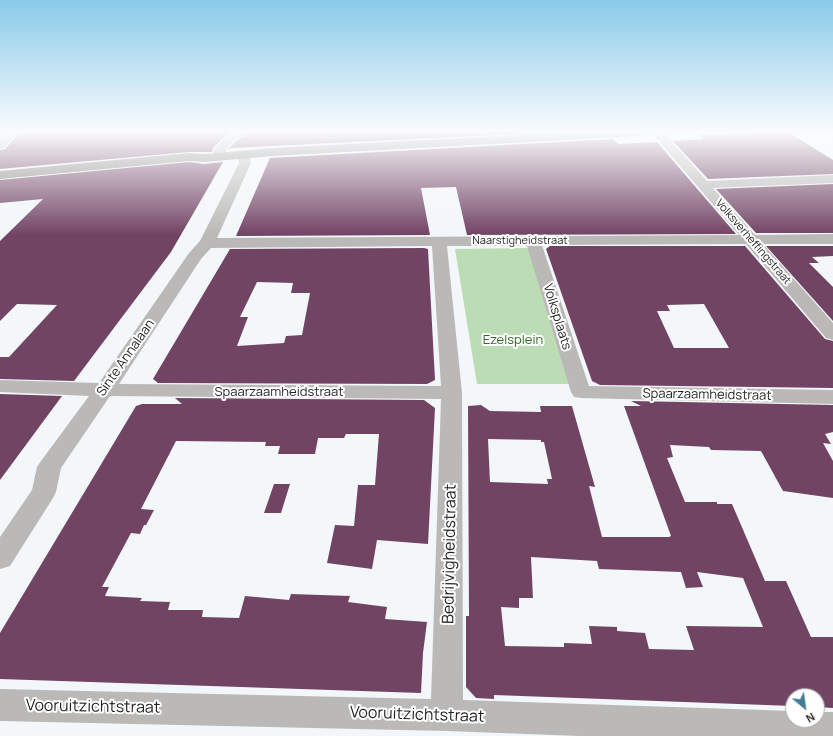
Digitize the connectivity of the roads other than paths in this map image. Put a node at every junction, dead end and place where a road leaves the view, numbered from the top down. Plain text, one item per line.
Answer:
1 (85, 166) edge
2 (154, 166) edge
3 (243, 166) edge
4 (687, 166) edge
5 (0, 174) edge
6 (833, 180) edge
7 (0, 181) edge
8 (704, 185) junction
9 (750, 239) junction
10 (833, 239) edge
11 (533, 241) junction
12 (439, 242) junction
13 (207, 243) junction
14 (833, 334) edge
15 (0, 386) edge
16 (105, 389) junction
17 (581, 392) joint
18 (452, 393) junction
19 (833, 397) edge
20 (0, 558) edge
21 (0, 705) edge
22 (448, 716) junction
23 (833, 730) edge

1 - 5 main road
2 - 7 main road
3 - 13 street, Sinte Annalaan
4 - 8 street, Volksverheffingstraat
6 - 8 street
8 - 9 street, Volksverheffingstraat
9 - 10 street, Naarstigheidstraat
9 - 11 street, Naarstigheidstraat
9 - 14 street, Volksverheffingstraat
11 - 12 street, Naarstigheidstraat
11 - 17 street, Volksplaats
12 - 13 street, Naarstigheidstraat
12 - 18 street
13 - 16 street, Sinte Annalaan
15 - 16 street, Spaarzaamheidstraat
16 - 18 street, Spaarzaamheidstraat
16 - 20 street, Sinte Annalaan
17 - 19 street, Spaarzaamheidstraat
18 - 22 street, Bedrijvigheidstraat
21 - 22 street, Vooruitzichtstraat
22 - 23 street, Vooruitzichtstraat

